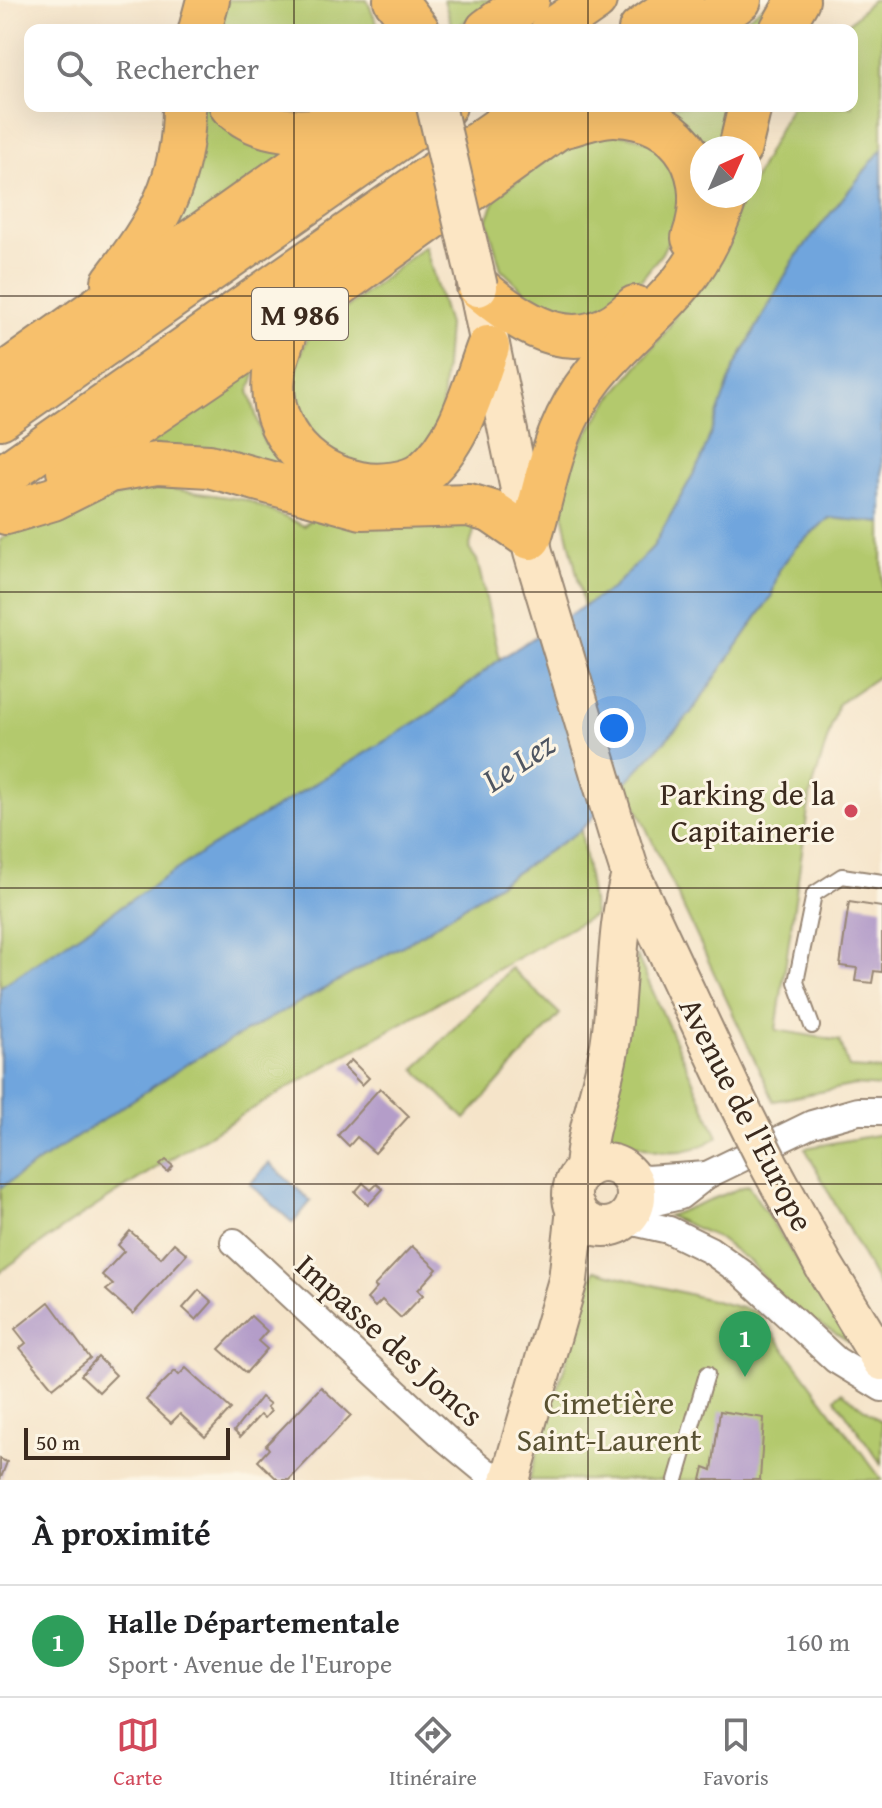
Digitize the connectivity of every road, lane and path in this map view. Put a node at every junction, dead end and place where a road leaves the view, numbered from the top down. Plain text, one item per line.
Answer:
1 (185, 0) edge
2 (208, 0) edge
3 (395, 0) edge
4 (413, 0) edge
5 (528, 0) edge
6 (595, 0) edge
7 (682, 0) edge
8 (740, 0) edge
9 (798, 0) edge
10 (182, 24) edge
11 (202, 24) edge
12 (414, 24) edge
13 (418, 24) edge
14 (495, 24) edge
15 (561, 24) edge
16 (648, 24) edge
17 (706, 24) edge
18 (784, 24) edge
19 (184, 112) edge
20 (237, 112) edge
21 (436, 112) edge
22 (437, 112) edge
23 (749, 112) edge
24 (558, 113) edge
25 (368, 117) edge
26 (743, 136) edge
27 (722, 208) edge
28 (478, 287) junction
29 (103, 304) junction
30 (288, 322) junction
31 (488, 347) junction
32 (0, 377) edge
33 (0, 418) edge
34 (2, 503) edge
35 (533, 551) junction
36 (629, 882) junction
37 (882, 882) edge
38 (812, 1026) dead end
39 (882, 1111) edge
40 (614, 1208) junction
41 (234, 1242) dead end
42 (879, 1353) edge
43 (707, 1374) dead end
44 (882, 1388) edge
45 (507, 1480) edge
46 (676, 1480) edge

1 - 10 main road
2 - 11 main road
3 - 12 main road
4 - 13 main road
5 - 14 main road
6 - 15 main road
7 - 16 main road
8 - 17 main road
9 - 18 main road
19 - 29 main road
20 - 25 main road
21 - 33 main road, M 986
22 - 28 main road, Avenue de l'Europe, bridge
23 - 26 main road
24 - 28 main road, M 986
24 - 30 main road, M 986
24 - 34 main road, M 986
25 - 29 main road
27 - 35 main road
28 - 31 main road, Avenue de l'Europe
29 - 32 main road
30 - 31 main road, M 986
30 - 34 main road, M 986
31 - 35 main road, Avenue de l'Europe
34 - 35 main road
35 - 36 main road, Avenue de l'Europe
36 - 40 main road
36 - 42 main road, Avenue de l'Europe, bridge
37 - 38 lane
39 - 40 street
40 - 44 street
40 - 45 main road
41 - 45 street, Impasse des Joncs
43 - 46 lane

